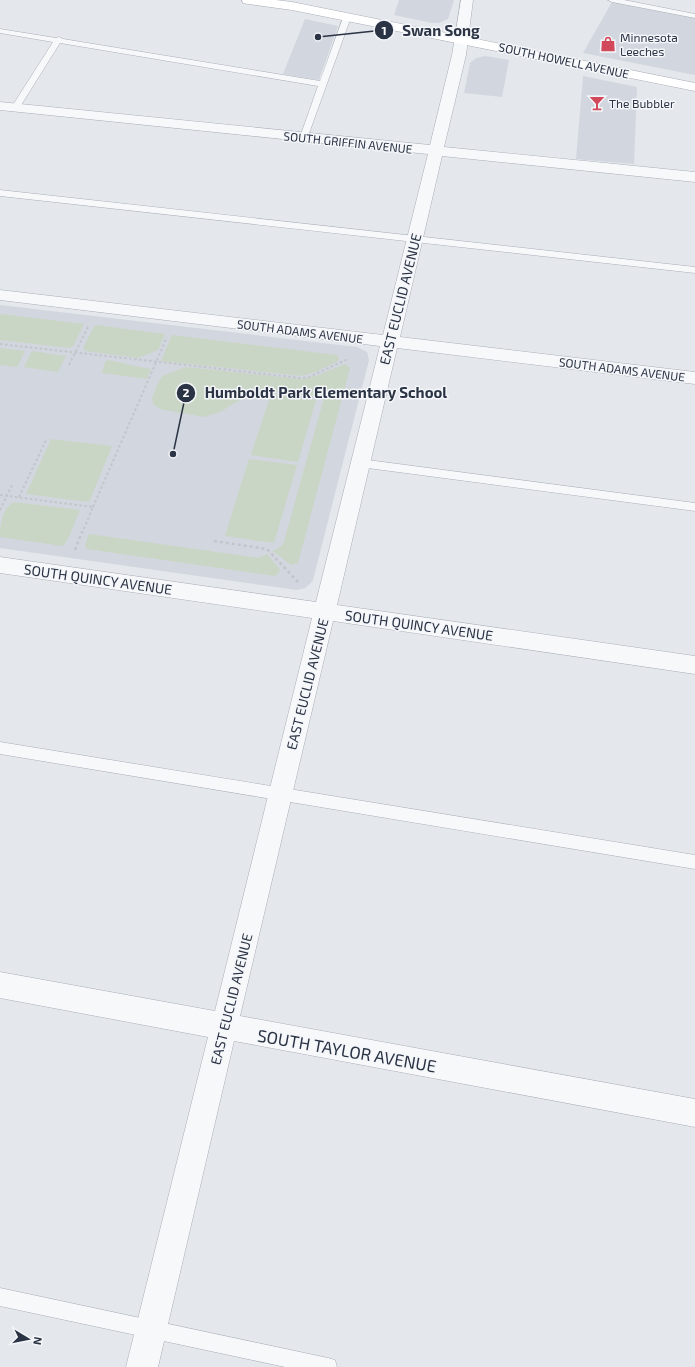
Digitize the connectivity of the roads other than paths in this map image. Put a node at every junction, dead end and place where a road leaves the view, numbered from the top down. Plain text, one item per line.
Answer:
1 (248, 0) edge
2 (274, 0) edge
3 (467, 0) edge
4 (612, 0) edge
5 (292, 6) junction
6 (695, 16) edge
7 (347, 17) junction
8 (0, 31) edge
9 (59, 39) junction
10 (461, 39) junction
11 (323, 84) junction
12 (695, 87) edge
13 (0, 106) edge
14 (15, 108) junction
15 (304, 137) junction
16 (436, 151) junction
17 (695, 178) edge
18 (0, 193) edge
19 (415, 238) junction
20 (695, 270) edge
21 (0, 294) edge
22 (390, 341) junction
23 (695, 378) edge
24 (360, 464) junction
25 (695, 508) edge
26 (0, 565) edge
27 (324, 612) junction
28 (695, 665) edge
29 (0, 748) edge
30 (280, 794) junction
31 (695, 862) edge
32 (0, 985) edge
33 (224, 1027) junction
34 (695, 1113) edge
35 (0, 1297) edge
36 (151, 1329) junction
37 (142, 1367) edge
38 (328, 1367) edge

1 - 5 street, SOUTH HOWELL AVENUE
2 - 5 street, SOUTH HOWELL AVENUE
3 - 10 street, EAST EUCLID AVENUE
4 - 6 lane
5 - 7 street, SOUTH HOWELL AVENUE
7 - 10 street, SOUTH HOWELL AVENUE
7 - 11 lane
8 - 9 lane
9 - 11 lane
9 - 14 lane
10 - 12 street, SOUTH HOWELL AVENUE
10 - 16 street, EAST EUCLID AVENUE
11 - 15 lane
13 - 14 street, SOUTH GRIFFIN AVENUE
14 - 15 street, SOUTH GRIFFIN AVENUE
15 - 16 street, SOUTH GRIFFIN AVENUE
16 - 17 street, SOUTH GRIFFIN AVENUE
16 - 19 street, EAST EUCLID AVENUE
18 - 19 lane
19 - 20 lane
19 - 22 street, EAST EUCLID AVENUE
21 - 22 street, SOUTH ADAMS AVENUE
22 - 23 street, SOUTH ADAMS AVENUE
22 - 24 street, EAST EUCLID AVENUE
24 - 25 lane
24 - 27 street, EAST EUCLID AVENUE
26 - 27 street, SOUTH QUINCY AVENUE
27 - 28 street, SOUTH QUINCY AVENUE
27 - 30 street, EAST EUCLID AVENUE
29 - 30 lane
30 - 31 lane
30 - 33 street, EAST EUCLID AVENUE
32 - 33 street, SOUTH TAYLOR AVENUE
33 - 34 street, SOUTH TAYLOR AVENUE
33 - 36 street, EAST EUCLID AVENUE
35 - 36 lane
36 - 37 street, EAST EUCLID AVENUE
36 - 38 lane

